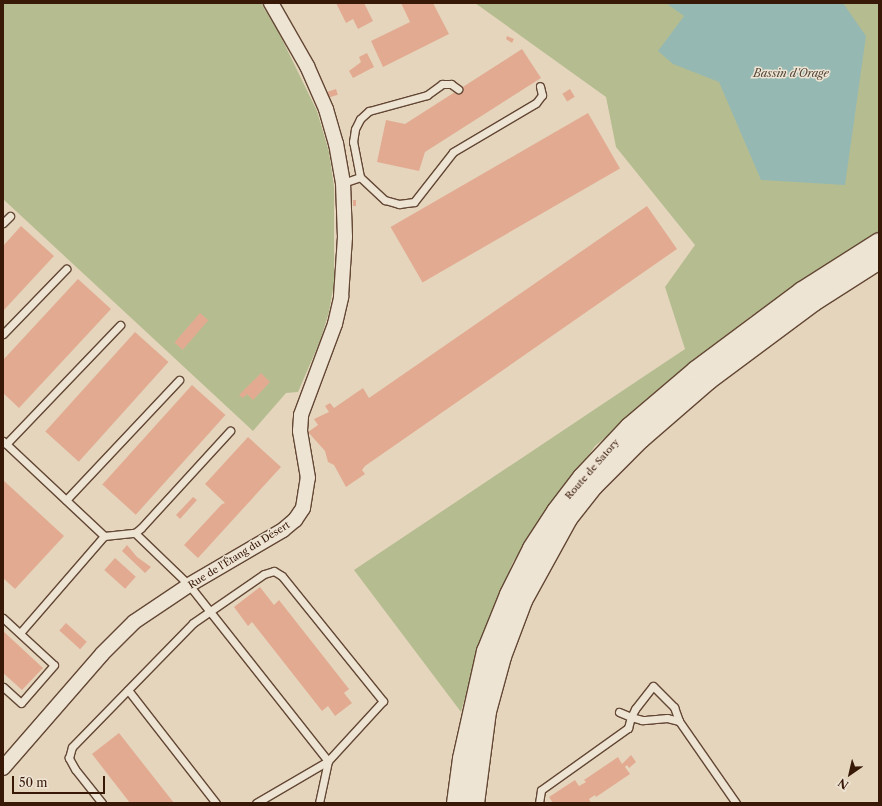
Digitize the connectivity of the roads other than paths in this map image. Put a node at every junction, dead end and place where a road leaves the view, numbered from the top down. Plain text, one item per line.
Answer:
1 (271, 3) edge
2 (540, 86) dead end
3 (458, 89) dead end
4 (360, 177) junction
5 (343, 183) junction
6 (10, 216) dead end
7 (3, 223) edge
8 (879, 242) edge
9 (879, 259) edge
10 (66, 269) dead end
11 (120, 325) dead end
12 (3, 334) edge
13 (179, 380) dead end
14 (230, 431) dead end
15 (5, 442) edge
16 (66, 500) junction
17 (135, 533) junction
18 (104, 536) junction
19 (189, 585) junction
20 (209, 610) junction
21 (3, 618) edge
22 (20, 634) junction
23 (3, 687) edge
24 (128, 690) junction
25 (620, 712) dead end
26 (631, 717) junction
27 (679, 721) junction
28 (328, 761) junction
29 (3, 768) edge
30 (473, 798) edge
31 (102, 803) edge
32 (216, 803) edge
33 (256, 803) edge
34 (319, 803) edge
35 (456, 803) edge
36 (540, 803) edge
37 (736, 803) edge

1 - 5 street, Rue de l'Étang du Désert
2 - 4 lane
3 - 4 lane
4 - 5 lane
5 - 19 street, Rue de l'Étang du Désert
6 - 7 lane
8 - 35 main road, Route de Satory
9 - 30 main road, Route de Satory
10 - 12 lane
11 - 15 lane
13 - 16 lane
14 - 17 lane
15 - 16 lane
16 - 18 lane
17 - 18 lane
17 - 19 lane
18 - 22 lane
19 - 20 lane
19 - 29 street, Rue de l'Étang du Désert
20 - 24 lane
20 - 28 lane
20 - 28 lane
21 - 22 lane
22 - 23 lane
24 - 31 lane
24 - 32 lane
25 - 26 lane
26 - 27 lane
26 - 27 lane
26 - 36 lane
27 - 37 lane
28 - 33 lane
28 - 34 lane

